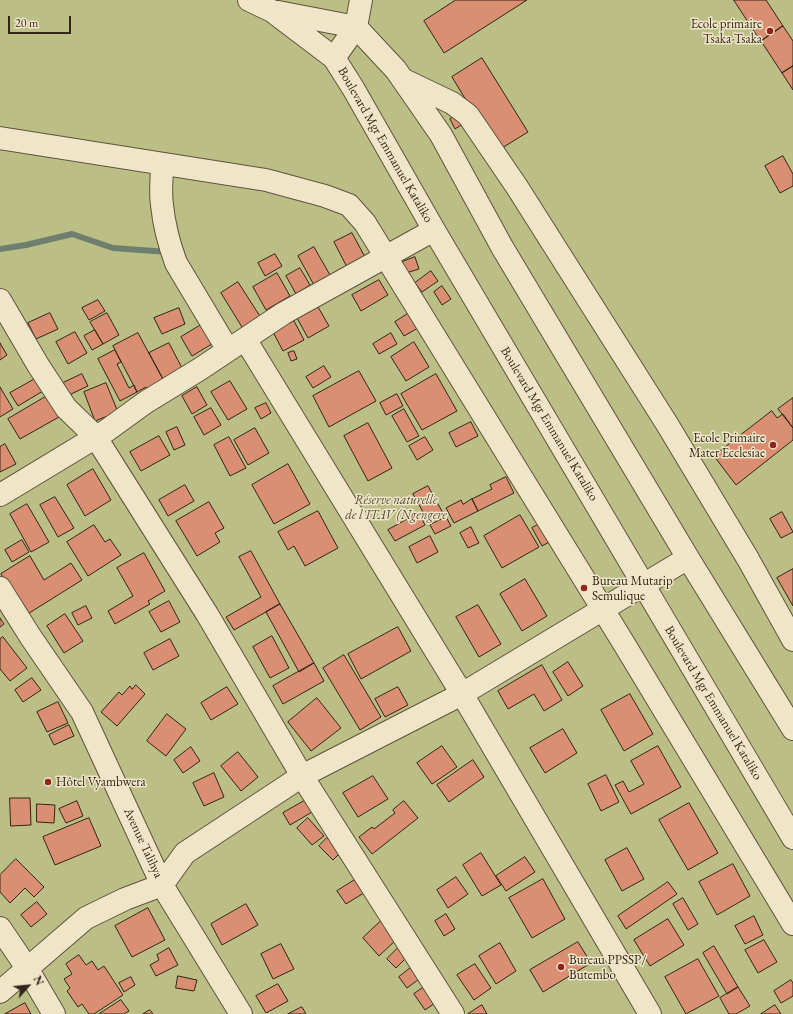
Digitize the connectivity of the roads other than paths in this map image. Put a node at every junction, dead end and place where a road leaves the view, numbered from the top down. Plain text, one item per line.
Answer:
1 (249, 0) edge
2 (361, 0) edge
3 (272, 11) junction
4 (356, 26) junction
5 (334, 58) junction
6 (403, 80) junction
7 (0, 138) edge
8 (162, 164) junction
9 (434, 230) junction
10 (385, 257) junction
11 (0, 300) edge
12 (236, 345) junction
13 (96, 436) junction
14 (0, 495) edge
15 (688, 558) junction
16 (643, 584) junction
17 (0, 588) edge
18 (602, 609) junction
19 (793, 640) edge
20 (462, 694) junction
21 (793, 729) edge
22 (302, 776) junction
23 (793, 838) edge
24 (162, 885) junction
25 (793, 924) edge
26 (0, 928) edge
27 (27, 968) junction
28 (0, 992) edge
29 (54, 1014) edge
30 (241, 1014) edge
31 (453, 1014) edge
32 (650, 1014) edge

1 - 3 street
2 - 4 street
3 - 4 street
3 - 5 street, Boulevard Mgr Emmanuel Kataliko
4 - 5 street
4 - 6 street
5 - 9 street, Boulevard Mgr Emmanuel Kataliko
6 - 15 street
6 - 19 street
7 - 8 street
8 - 10 street
8 - 12 street
9 - 10 street
9 - 16 street, Boulevard Mgr Emmanuel Kataliko
10 - 12 street
10 - 18 street
11 - 13 street
12 - 13 street
12 - 20 street
13 - 14 street
13 - 22 street
15 - 16 street
15 - 21 street
16 - 18 street
16 - 23 street, Boulevard Mgr Emmanuel Kataliko
17 - 24 street, Avenue Talihya
18 - 20 street
18 - 25 street
20 - 22 street
20 - 32 street
22 - 24 street
22 - 31 street
24 - 27 street
24 - 30 street, Avenue Talihya
26 - 27 street
27 - 28 street
27 - 29 street

